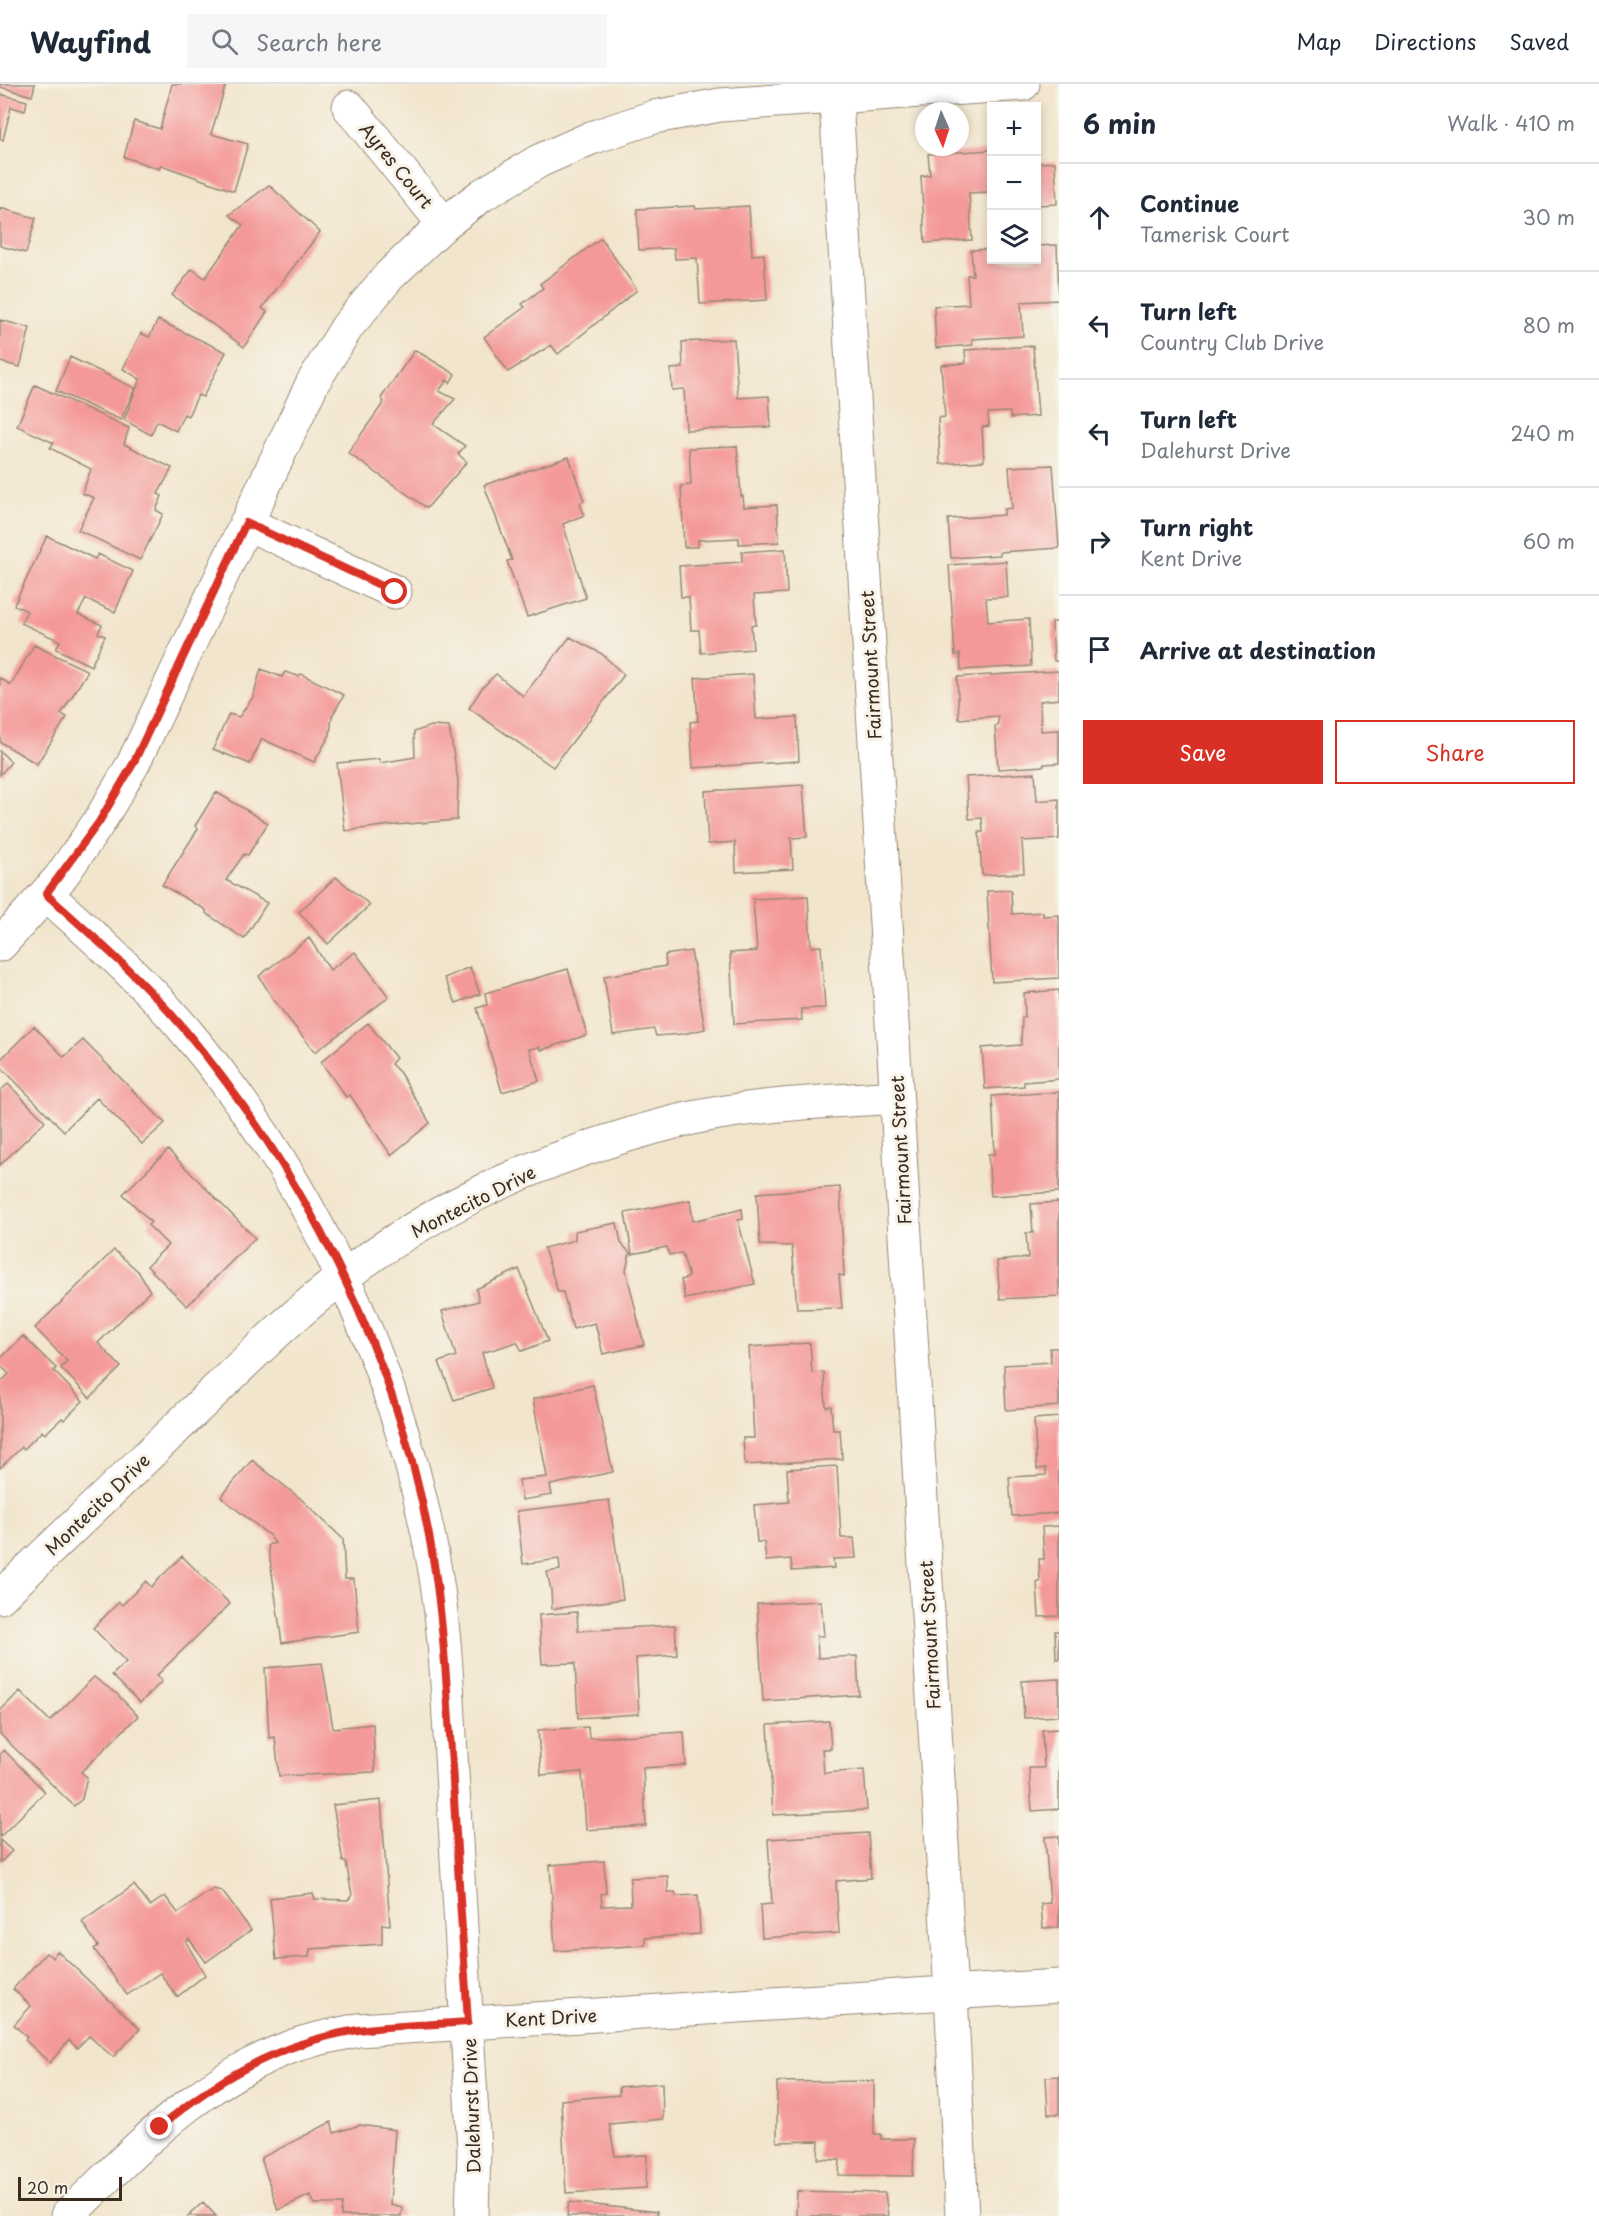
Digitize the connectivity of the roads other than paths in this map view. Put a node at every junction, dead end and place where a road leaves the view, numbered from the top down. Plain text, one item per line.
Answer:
1 (1023, 84) edge
2 (835, 90) edge
3 (350, 107) dead end
4 (444, 224) junction
5 (246, 523) junction
6 (395, 592) dead end
7 (46, 894) junction
8 (0, 945) edge
9 (897, 1097) junction
10 (343, 1276) junction
11 (0, 1597) edge
12 (1059, 1986) edge
13 (951, 1993) junction
14 (468, 2022) junction
15 (67, 2216) edge
16 (472, 2216) edge
17 (962, 2216) edge

1 - 2 street
2 - 4 street
2 - 9 street, Fairmount Street
3 - 4 street, Ayres Court
4 - 5 street
5 - 6 street
5 - 7 street
7 - 8 street
7 - 10 street, Dalehurst Drive
9 - 10 street, Montecito Drive
9 - 13 street, Fairmount Street
10 - 11 street, Montecito Drive
10 - 14 street, Dalehurst Drive
12 - 13 street, Kent Drive
13 - 14 street, Kent Drive
13 - 17 street, Fairmount Street
14 - 15 street, Kent Drive
14 - 16 street, Dalehurst Drive

